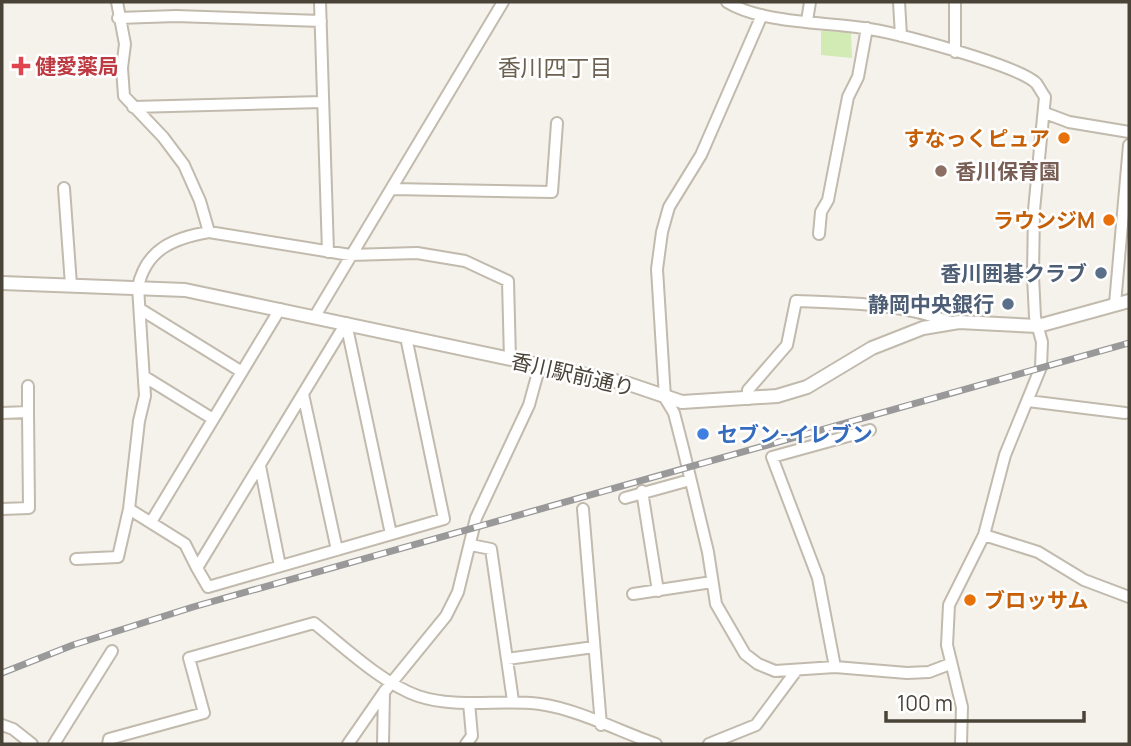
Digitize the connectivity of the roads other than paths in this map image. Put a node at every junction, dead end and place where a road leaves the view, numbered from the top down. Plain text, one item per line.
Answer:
1 (117, 2) edge
2 (320, 2) edge
3 (503, 2) edge
4 (727, 2) edge
5 (810, 2) edge
6 (898, 2) edge
7 (955, 2) edge
8 (762, 15) junction
9 (118, 18) junction
10 (321, 21) junction
11 (807, 21) junction
12 (866, 28) junction
13 (901, 36) junction
14 (956, 52) junction
15 (322, 102) junction
16 (133, 107) junction
17 (1045, 113) junction
18 (557, 124) dead end
19 (1129, 132) edge
20 (1129, 145) edge
21 (64, 188) dead end
22 (392, 188) junction
23 (209, 232) junction
24 (819, 234) dead end
25 (328, 252) junction
26 (350, 255) junction
27 (2, 283) edge
28 (71, 285) junction
29 (138, 287) junction
30 (1129, 301) edge
31 (1115, 304) junction
32 (140, 309) junction
33 (280, 309) junction
34 (315, 316) junction
35 (346, 323) junction
36 (952, 323) junction
37 (1038, 326) junction
38 (406, 337) junction
39 (510, 359) junction
40 (540, 365) junction
41 (242, 372) junction
42 (145, 376) junction
43 (28, 386) dead end
44 (303, 394) junction
45 (665, 398) junction
46 (748, 399) junction
47 (1028, 401) junction
48 (28, 412) junction
49 (2, 413) edge
50 (1125, 413) dead end
51 (213, 419) junction
52 (870, 430) dead end
53 (260, 466) junction
54 (690, 480) junction
55 (642, 491) junction
56 (625, 498) dead end
57 (2, 509) edge
58 (129, 509) junction
59 (583, 509) dead end
60 (151, 522) junction
61 (391, 534) junction
62 (985, 535) junction
63 (471, 545) junction
64 (337, 550) junction
65 (76, 559) dead end
66 (280, 566) junction
67 (197, 568) junction
68 (712, 583) junction
69 (658, 591) junction
70 (633, 594) dead end
71 (1129, 597) edge
72 (594, 647) junction
73 (112, 651) dead end
74 (507, 659) junction
75 (950, 664) junction
76 (835, 667) junction
77 (796, 671) junction
78 (392, 682) junction
79 (384, 692) junction
80 (513, 701) junction
81 (469, 703) junction
82 (2, 725) edge
83 (601, 725) junction
84 (32, 744) edge
85 (54, 744) edge
86 (108, 744) edge
87 (348, 744) edge
88 (383, 744) edge
89 (466, 744) edge
90 (656, 744) edge
91 (709, 744) edge
92 (961, 744) edge

1 - 9 street
2 - 10 street
3 - 22 street
4 - 8 street
5 - 11 street
6 - 13 street
7 - 14 street
8 - 11 street
8 - 45 street
9 - 10 street
9 - 16 street
10 - 15 street
11 - 12 street
12 - 13 street
12 - 24 street
13 - 14 street
14 - 17 street
15 - 16 street
15 - 25 street
16 - 23 street
17 - 19 street
17 - 37 street
18 - 22 street
20 - 31 street
21 - 28 street
22 - 26 street
23 - 25 street
23 - 29 street
25 - 26 street
26 - 34 street
26 - 39 street
27 - 28 street, 香川駅前通り
28 - 29 street, 香川駅前通り
29 - 32 street
29 - 33 street, 香川駅前通り
30 - 31 street, 香川駅前通り
31 - 37 street, 香川駅前通り
32 - 41 street
32 - 42 street
33 - 34 street, 香川駅前通り
33 - 41 street
34 - 35 street, 香川駅前通り
35 - 38 street, 香川駅前通り
35 - 44 street
35 - 61 street
36 - 37 street, 香川駅前通り
36 - 46 street, 香川駅前通り
36 - 46 street
37 - 47 street
38 - 39 street, 香川駅前通り
38 - 61 street
39 - 40 street, 香川駅前通り
40 - 45 street, 香川駅前通り
40 - 63 street
41 - 51 street
42 - 51 street
42 - 58 street
43 - 48 street
44 - 53 street
44 - 64 street
45 - 46 street, 香川駅前通り
45 - 54 street
47 - 50 street
47 - 62 street
48 - 49 street
48 - 57 street
51 - 60 street
52 - 76 street
53 - 66 street
53 - 67 street
54 - 55 street
54 - 68 street
55 - 56 street
55 - 69 street
58 - 60 street
58 - 65 street
59 - 72 street
60 - 67 street
61 - 64 street
62 - 71 street
62 - 75 street
63 - 74 street
63 - 78 street
64 - 66 street
66 - 67 street
68 - 69 street
68 - 77 street
69 - 70 street
72 - 74 street
72 - 83 street
73 - 85 street
74 - 80 street
75 - 76 street
75 - 92 street
76 - 77 street
77 - 91 street
78 - 79 street
78 - 81 street
78 - 86 street
79 - 87 street
79 - 88 street
80 - 81 street
80 - 83 street
81 - 89 street
82 - 84 street
83 - 90 street

